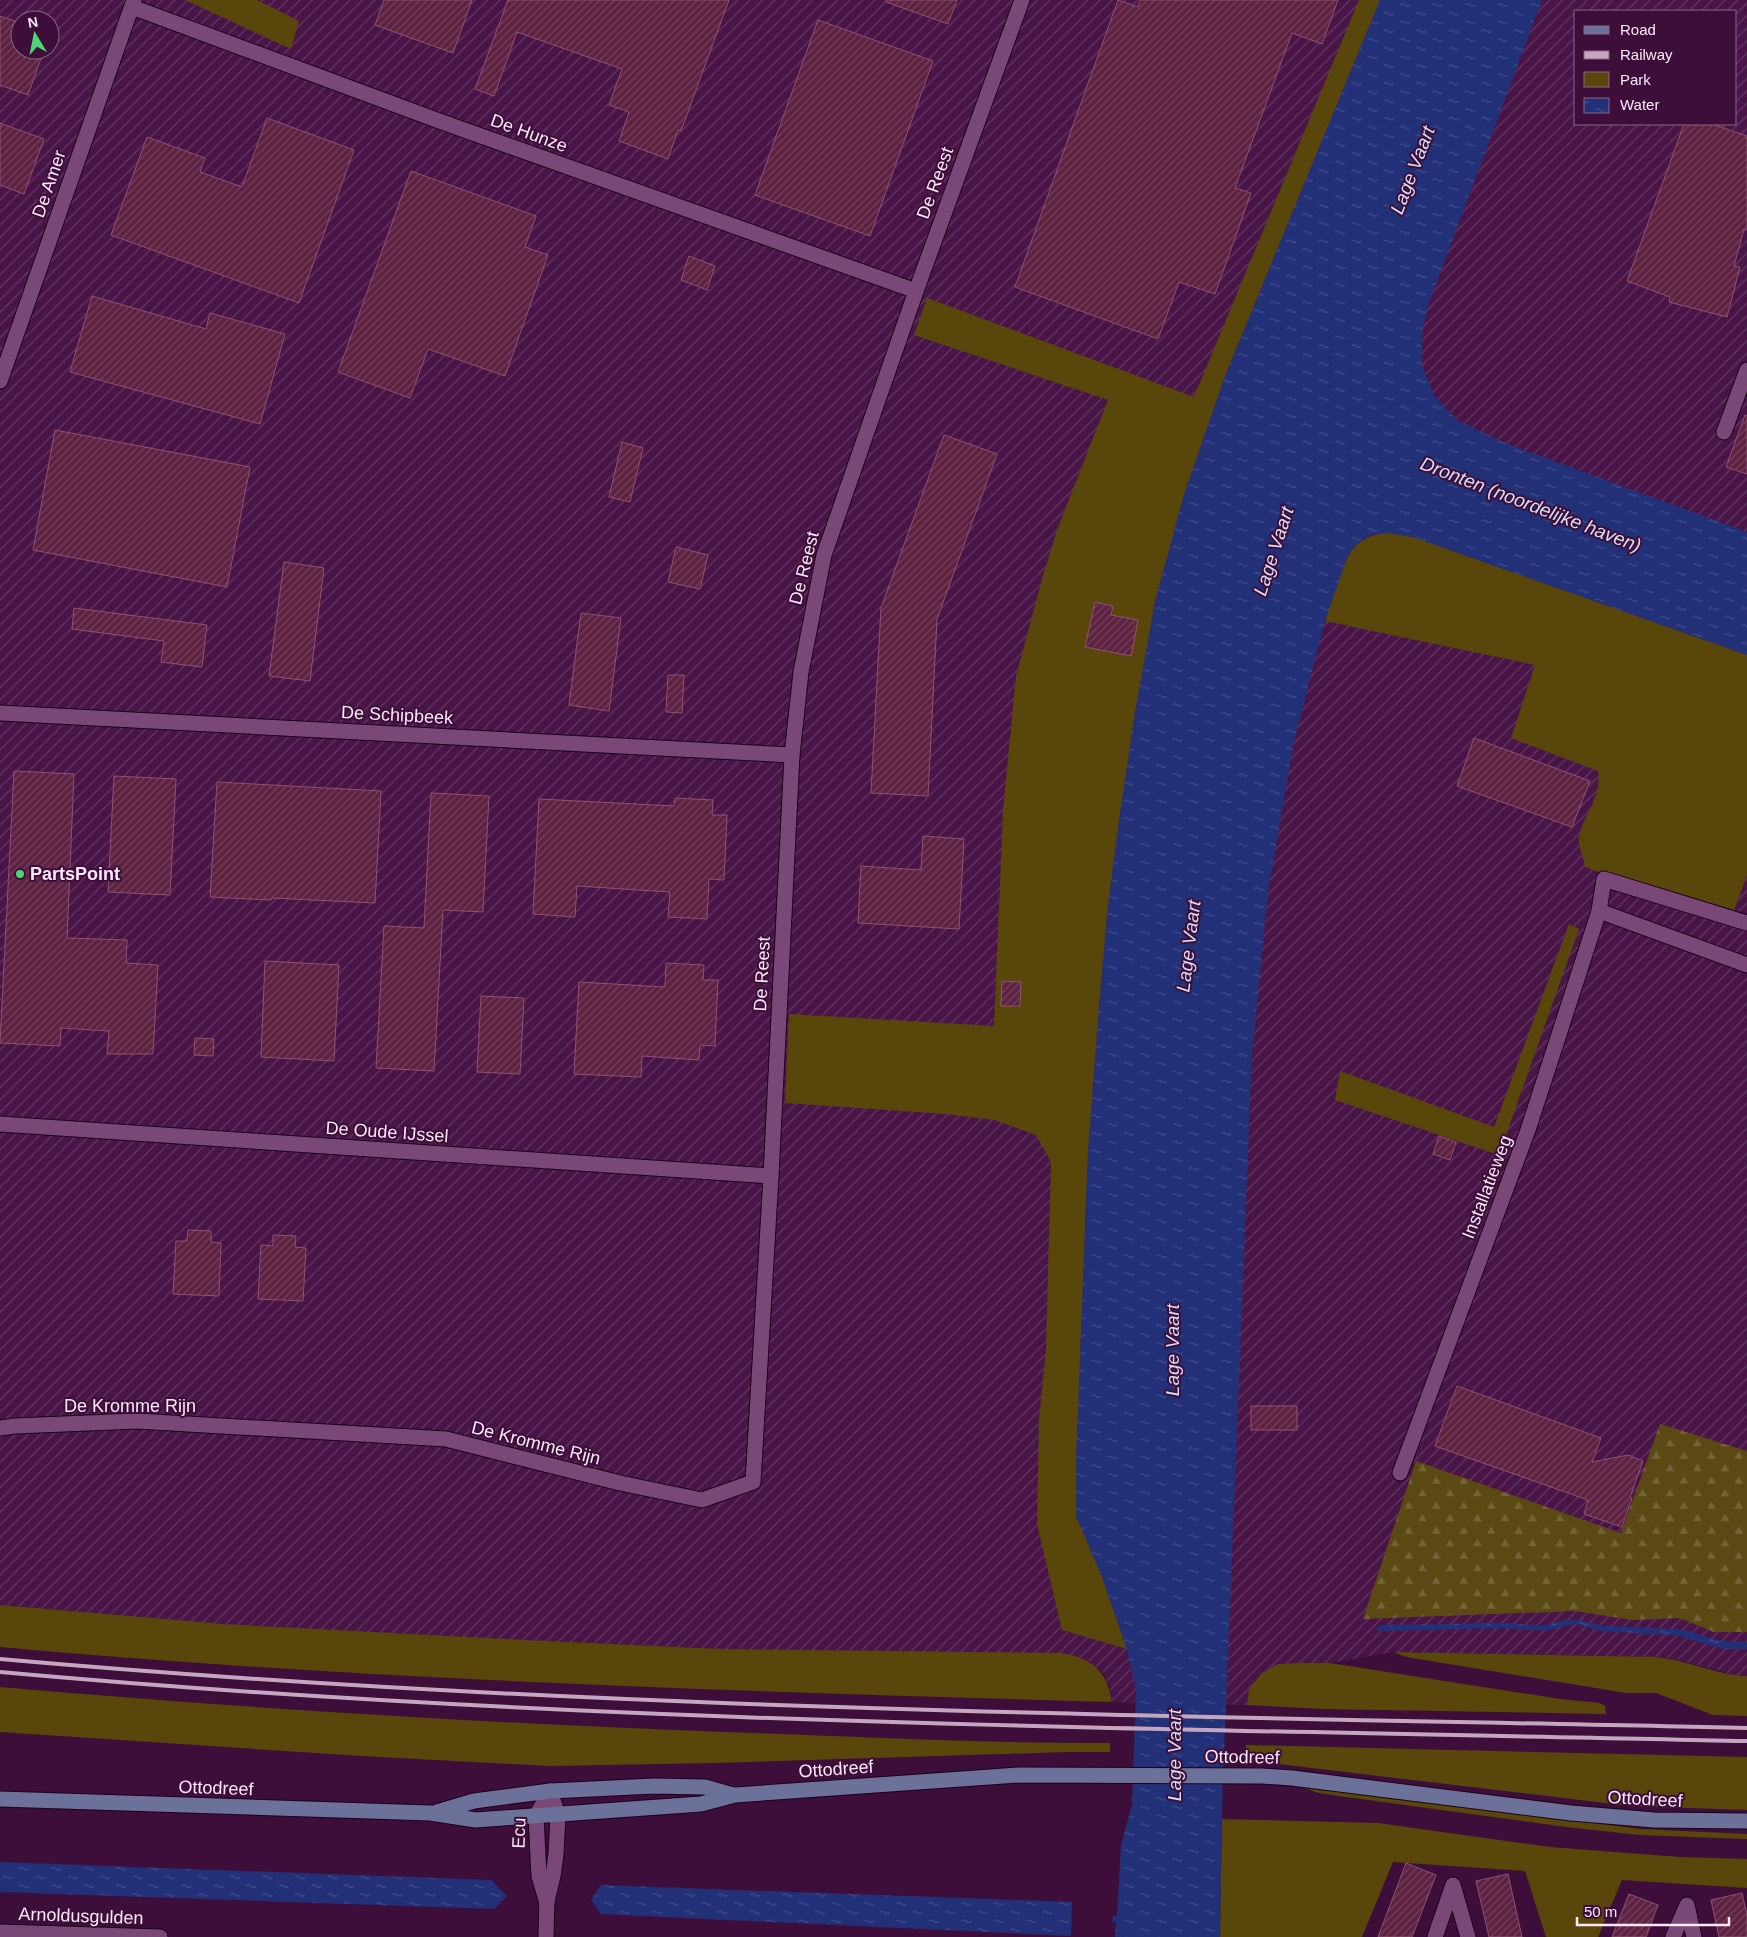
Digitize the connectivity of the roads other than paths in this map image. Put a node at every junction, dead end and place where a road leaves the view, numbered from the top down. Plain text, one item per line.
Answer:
1 (1022, 0) edge
2 (133, 3) edge
3 (916, 291) junction
4 (1747, 370) edge
5 (0, 382) edge
6 (1724, 432) dead end
7 (0, 713) edge
8 (792, 755) junction
9 (1599, 911) junction
10 (1747, 923) edge
11 (1747, 964) edge
12 (0, 1124) edge
13 (772, 1176) junction
14 (0, 1428) edge
15 (1400, 1473) dead end
16 (550, 1791) junction
17 (735, 1795) junction
18 (0, 1799) edge
19 (430, 1814) junction
20 (558, 1815) junction
21 (536, 1816) junction
22 (1747, 1821) edge
23 (547, 1853) dead end
24 (547, 1903) junction
25 (0, 1932) edge
26 (160, 1937) edge
27 (546, 1937) edge
28 (1435, 1937) edge
29 (1468, 1937) edge
30 (1673, 1937) edge
31 (1694, 1937) edge

1 - 3 street, De Reest
2 - 3 street, De Hunze
2 - 5 street, De Amer
3 - 8 street, De Reest
4 - 6 street
7 - 8 street, De Schipbeek
8 - 13 street, De Reest
9 - 10 street, Installatieweg
9 - 11 street
9 - 15 street, Installatieweg
12 - 13 street, De Oude IJssel
13 - 14 street, De Kromme Rijn
16 - 17 street, Ottodreef
16 - 19 street, Ottodreef
16 - 20 street, Ecu
16 - 21 street, Ecu
17 - 20 street, Ottodreef
17 - 22 street, Ottodreef
18 - 19 street, Ottodreef
19 - 21 street, Ottodreef
20 - 21 street, Ottodreef
20 - 24 street, Ecu
21 - 24 street, Ecu
23 - 24 street, Ecu
24 - 27 street, Ecu
25 - 26 street, Arnoldusgulden
28 - 29 street
30 - 31 street

